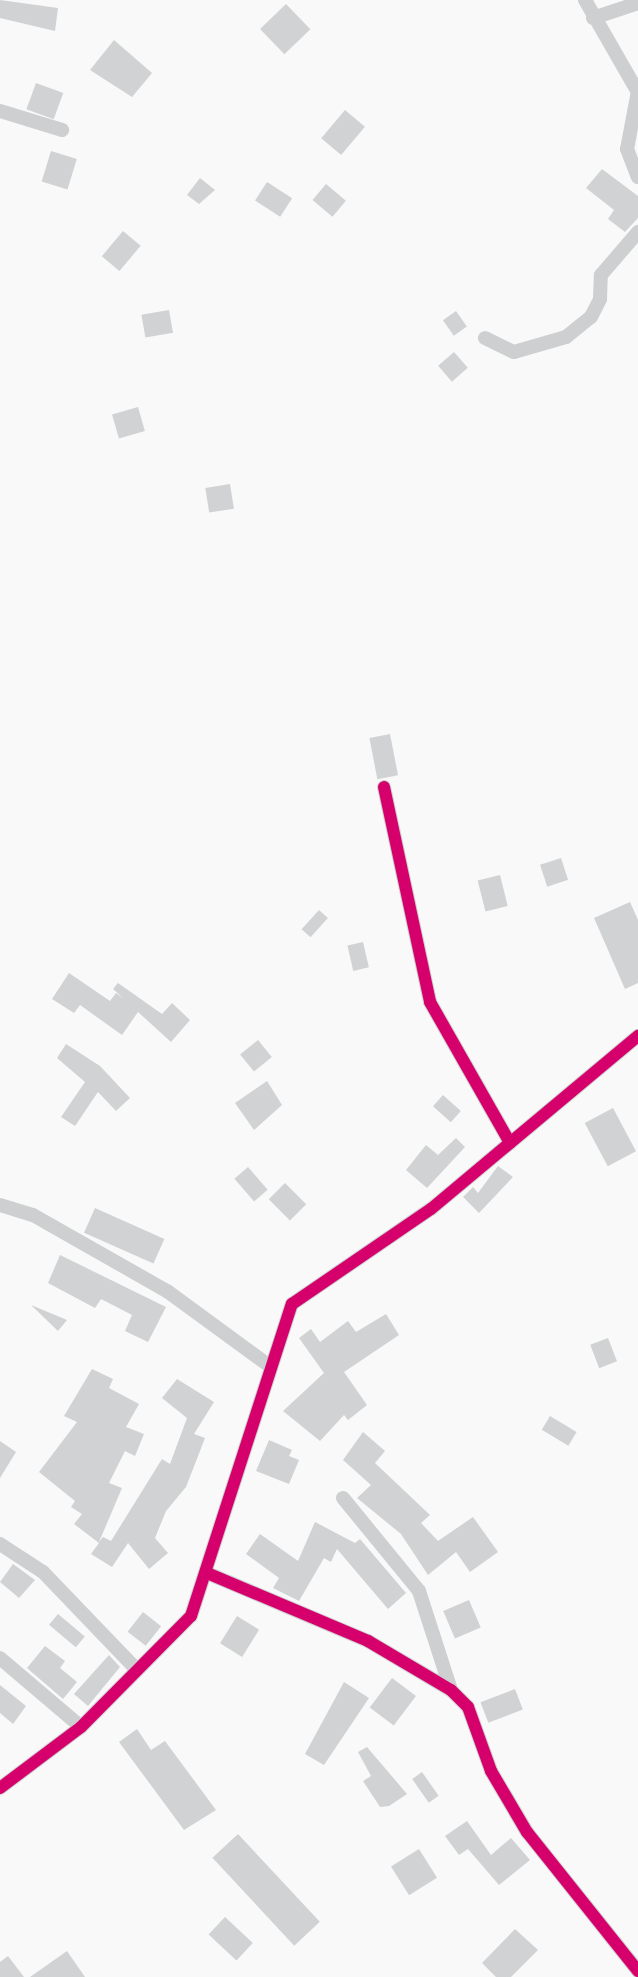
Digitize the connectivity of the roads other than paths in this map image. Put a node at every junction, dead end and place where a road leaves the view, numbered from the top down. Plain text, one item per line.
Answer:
1 (585, 0) edge
2 (638, 3) edge
3 (593, 18) junction
4 (638, 92) edge
5 (0, 111) edge
6 (62, 130) dead end
7 (638, 177) edge
8 (638, 232) edge
9 (485, 338) dead end
10 (384, 787) dead end
11 (638, 1038) edge
12 (510, 1143) junction
13 (0, 1205) edge
14 (271, 1367) junction
15 (343, 1498) dead end
16 (0, 1544) edge
17 (207, 1573) junction
18 (0, 1658) edge
19 (136, 1669) junction
20 (451, 1690) junction
21 (81, 1727) junction
22 (0, 1788) edge
23 (638, 1971) edge

1 - 3 street
2 - 3 street
3 - 4 street
4 - 7 street
5 - 6 street
8 - 9 street
10 - 12 street
11 - 12 street
12 - 14 street
13 - 14 street
14 - 17 street
15 - 20 street
16 - 19 street
17 - 19 street
17 - 20 street
18 - 21 street
19 - 21 street
20 - 23 street
21 - 22 street

